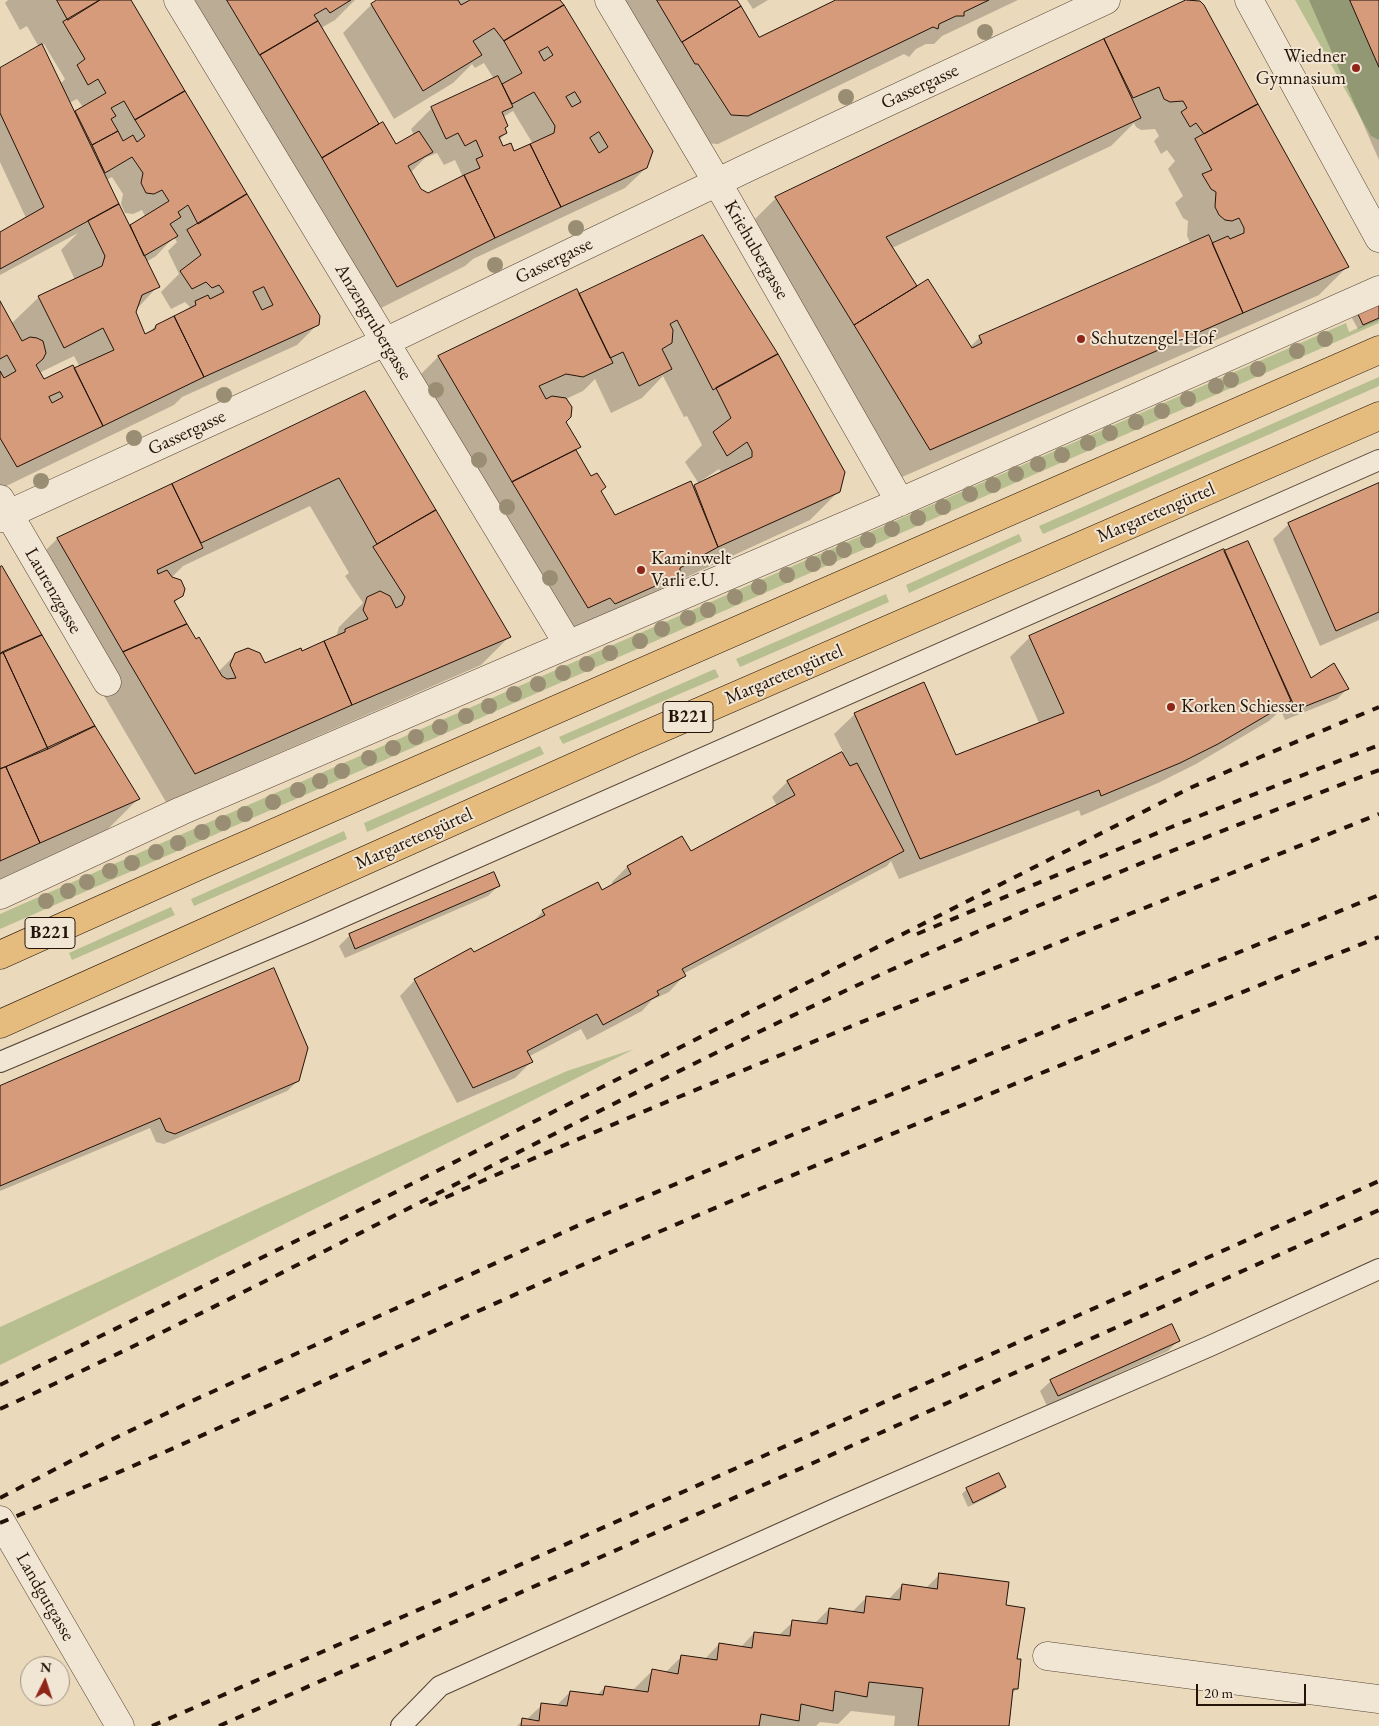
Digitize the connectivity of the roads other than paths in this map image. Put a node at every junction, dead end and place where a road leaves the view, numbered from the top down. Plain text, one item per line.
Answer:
1 (178, 0) edge
2 (609, 0) edge
3 (1106, 0) edge
4 (1249, 0) edge
5 (717, 182) junction
6 (1379, 238) edge
7 (1379, 290) edge
8 (385, 342) junction
9 (1379, 350) edge
10 (1379, 416) edge
11 (1379, 460) edge
12 (900, 502) junction
13 (3, 510) edge
14 (568, 644) junction
15 (107, 682) dead end
16 (0, 894) edge
17 (0, 955) edge
18 (0, 1024) edge
19 (0, 1062) edge
20 (1379, 1269) edge
21 (0, 1520) edge
22 (1048, 1656) dead end
23 (1379, 1699) edge
24 (120, 1726) edge
25 (401, 1726) edge

1 - 8 street, Anzengrubergasse
2 - 5 street, Kriehubergasse
3 - 5 street, Gassergasse
4 - 6 street
5 - 8 street, Gassergasse
5 - 12 street, Kriehubergasse
7 - 12 street
8 - 13 street, Gassergasse
8 - 14 street, Anzengrubergasse
9 - 17 main road, B221
10 - 18 main road, Margaretengürtel / B221
11 - 19 lane
12 - 14 street
13 - 15 street, Laurenzgasse
14 - 16 street
20 - 25 lane
21 - 24 street, Landgutgasse
22 - 23 street

